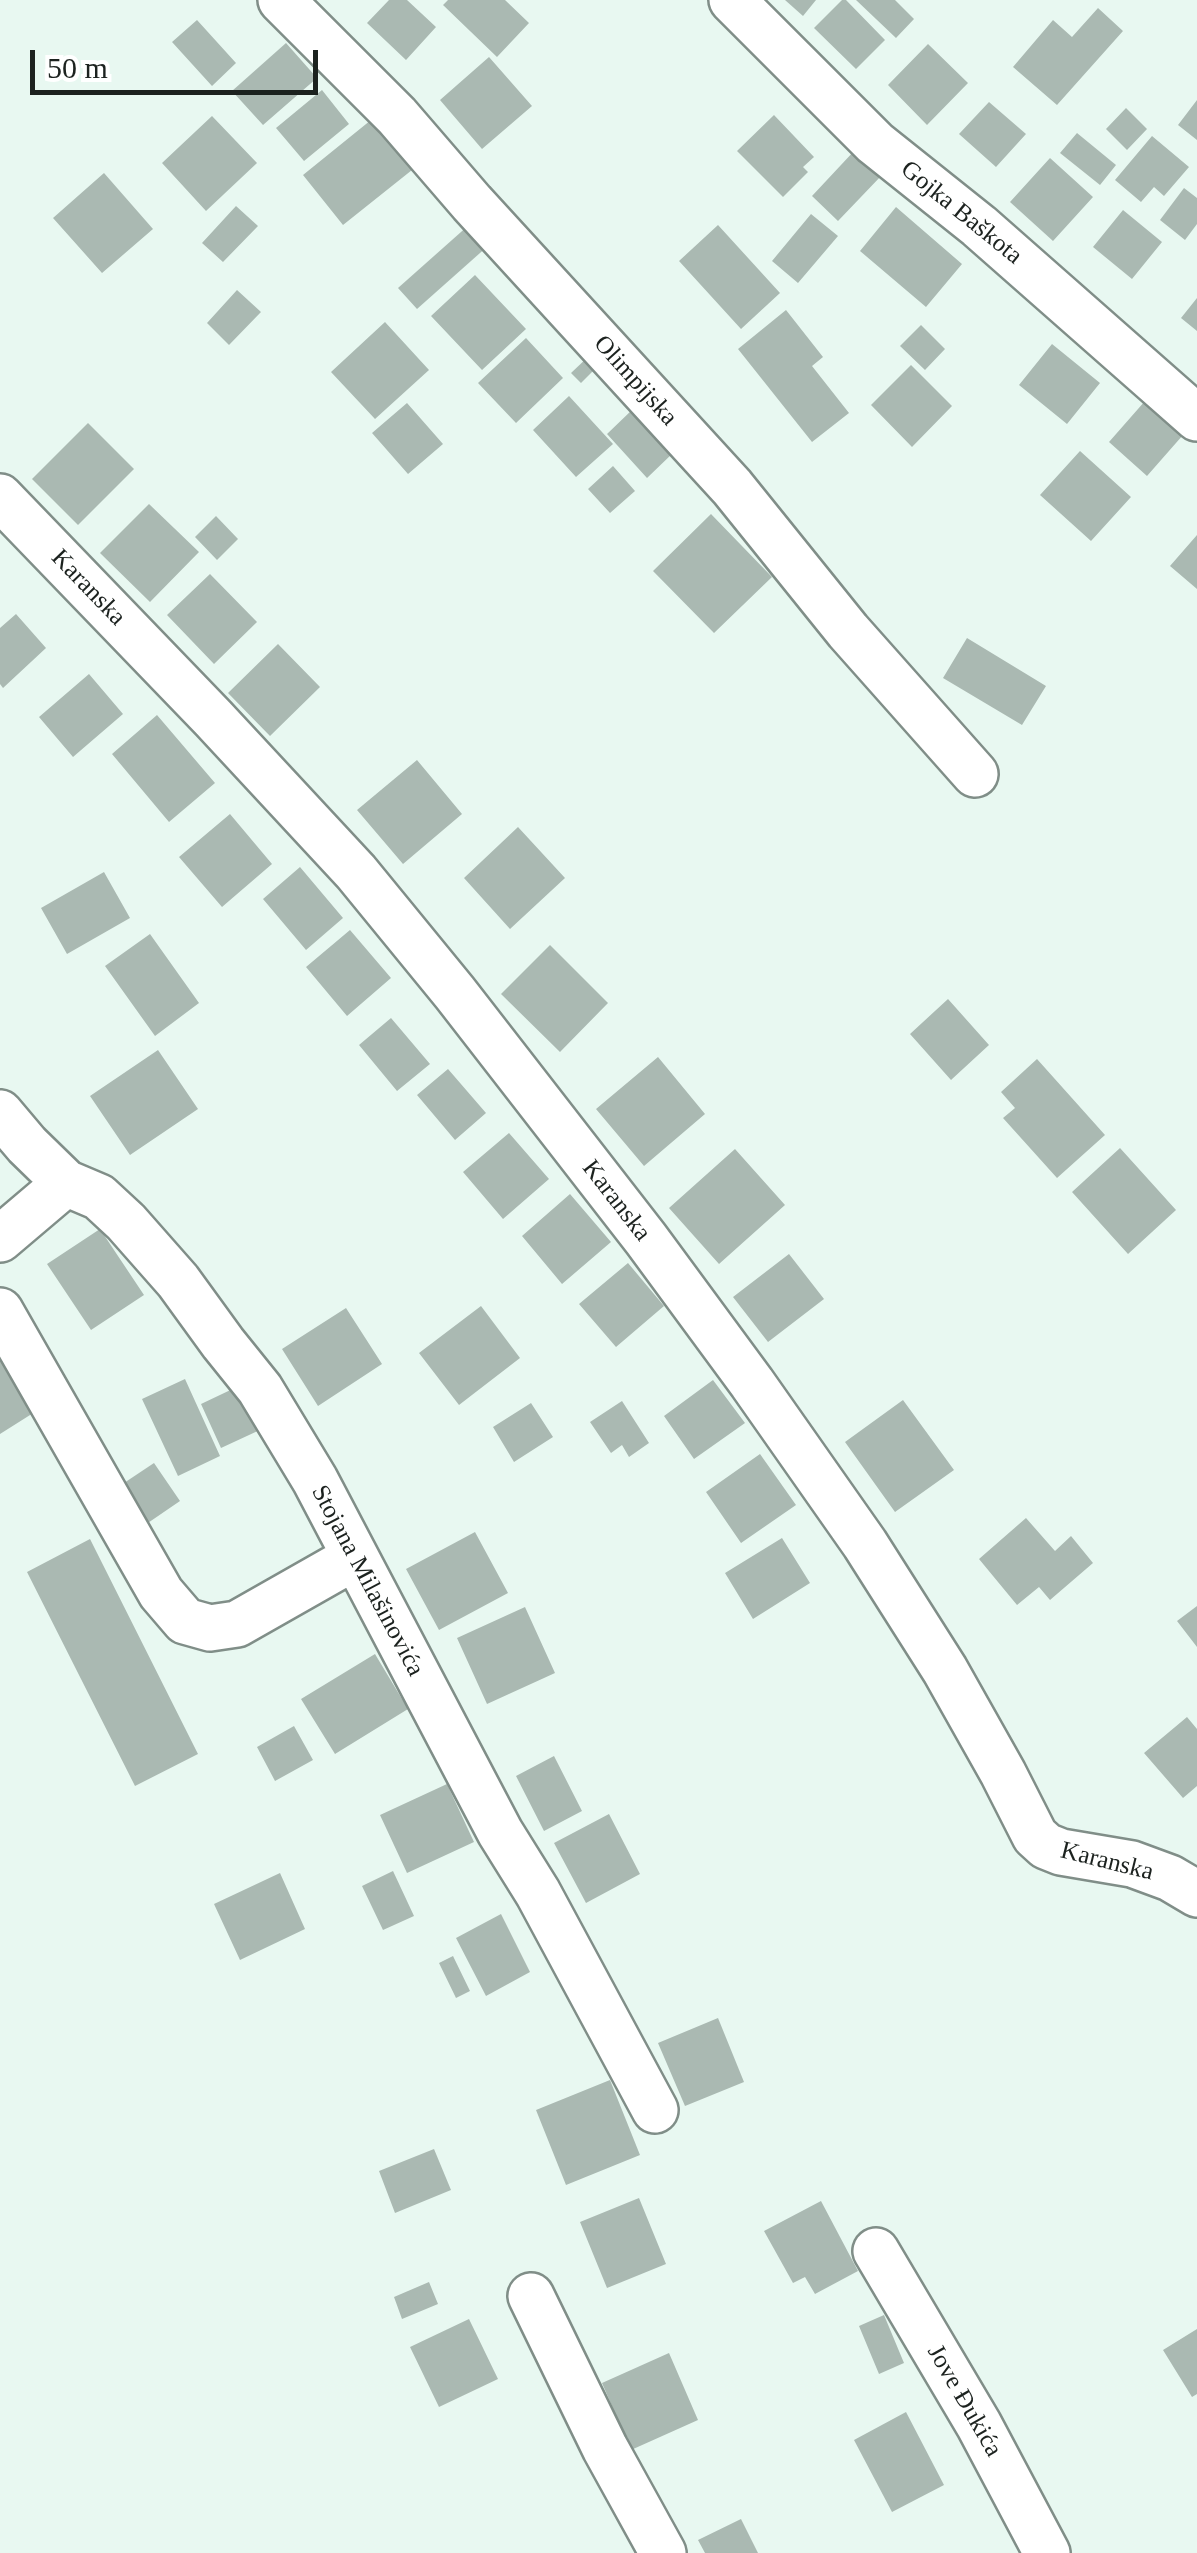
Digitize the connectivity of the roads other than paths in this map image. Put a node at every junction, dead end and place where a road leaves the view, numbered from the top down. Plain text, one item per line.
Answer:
1 (281, 0) edge
2 (732, 0) edge
3 (1197, 418) edge
4 (0, 496) edge
5 (976, 774) dead end
6 (0, 1113) edge
7 (66, 1183) junction
8 (0, 1239) edge
9 (0, 1310) edge
10 (356, 1557) junction
11 (1197, 1894) edge
12 (655, 2110) dead end
13 (876, 2251) dead end
14 (530, 2296) dead end
15 (664, 2553) edge
16 (1047, 2553) edge

1 - 5 street, Olimpijska
2 - 3 street, Gojka Baškota
4 - 11 street, Karanska
6 - 7 street, Stojana Milašinovića
7 - 8 street
7 - 10 street, Stojana Milašinovića
9 - 10 street
10 - 12 street, Stojana Milašinovića
13 - 16 street, Jove Đukića
14 - 15 street

